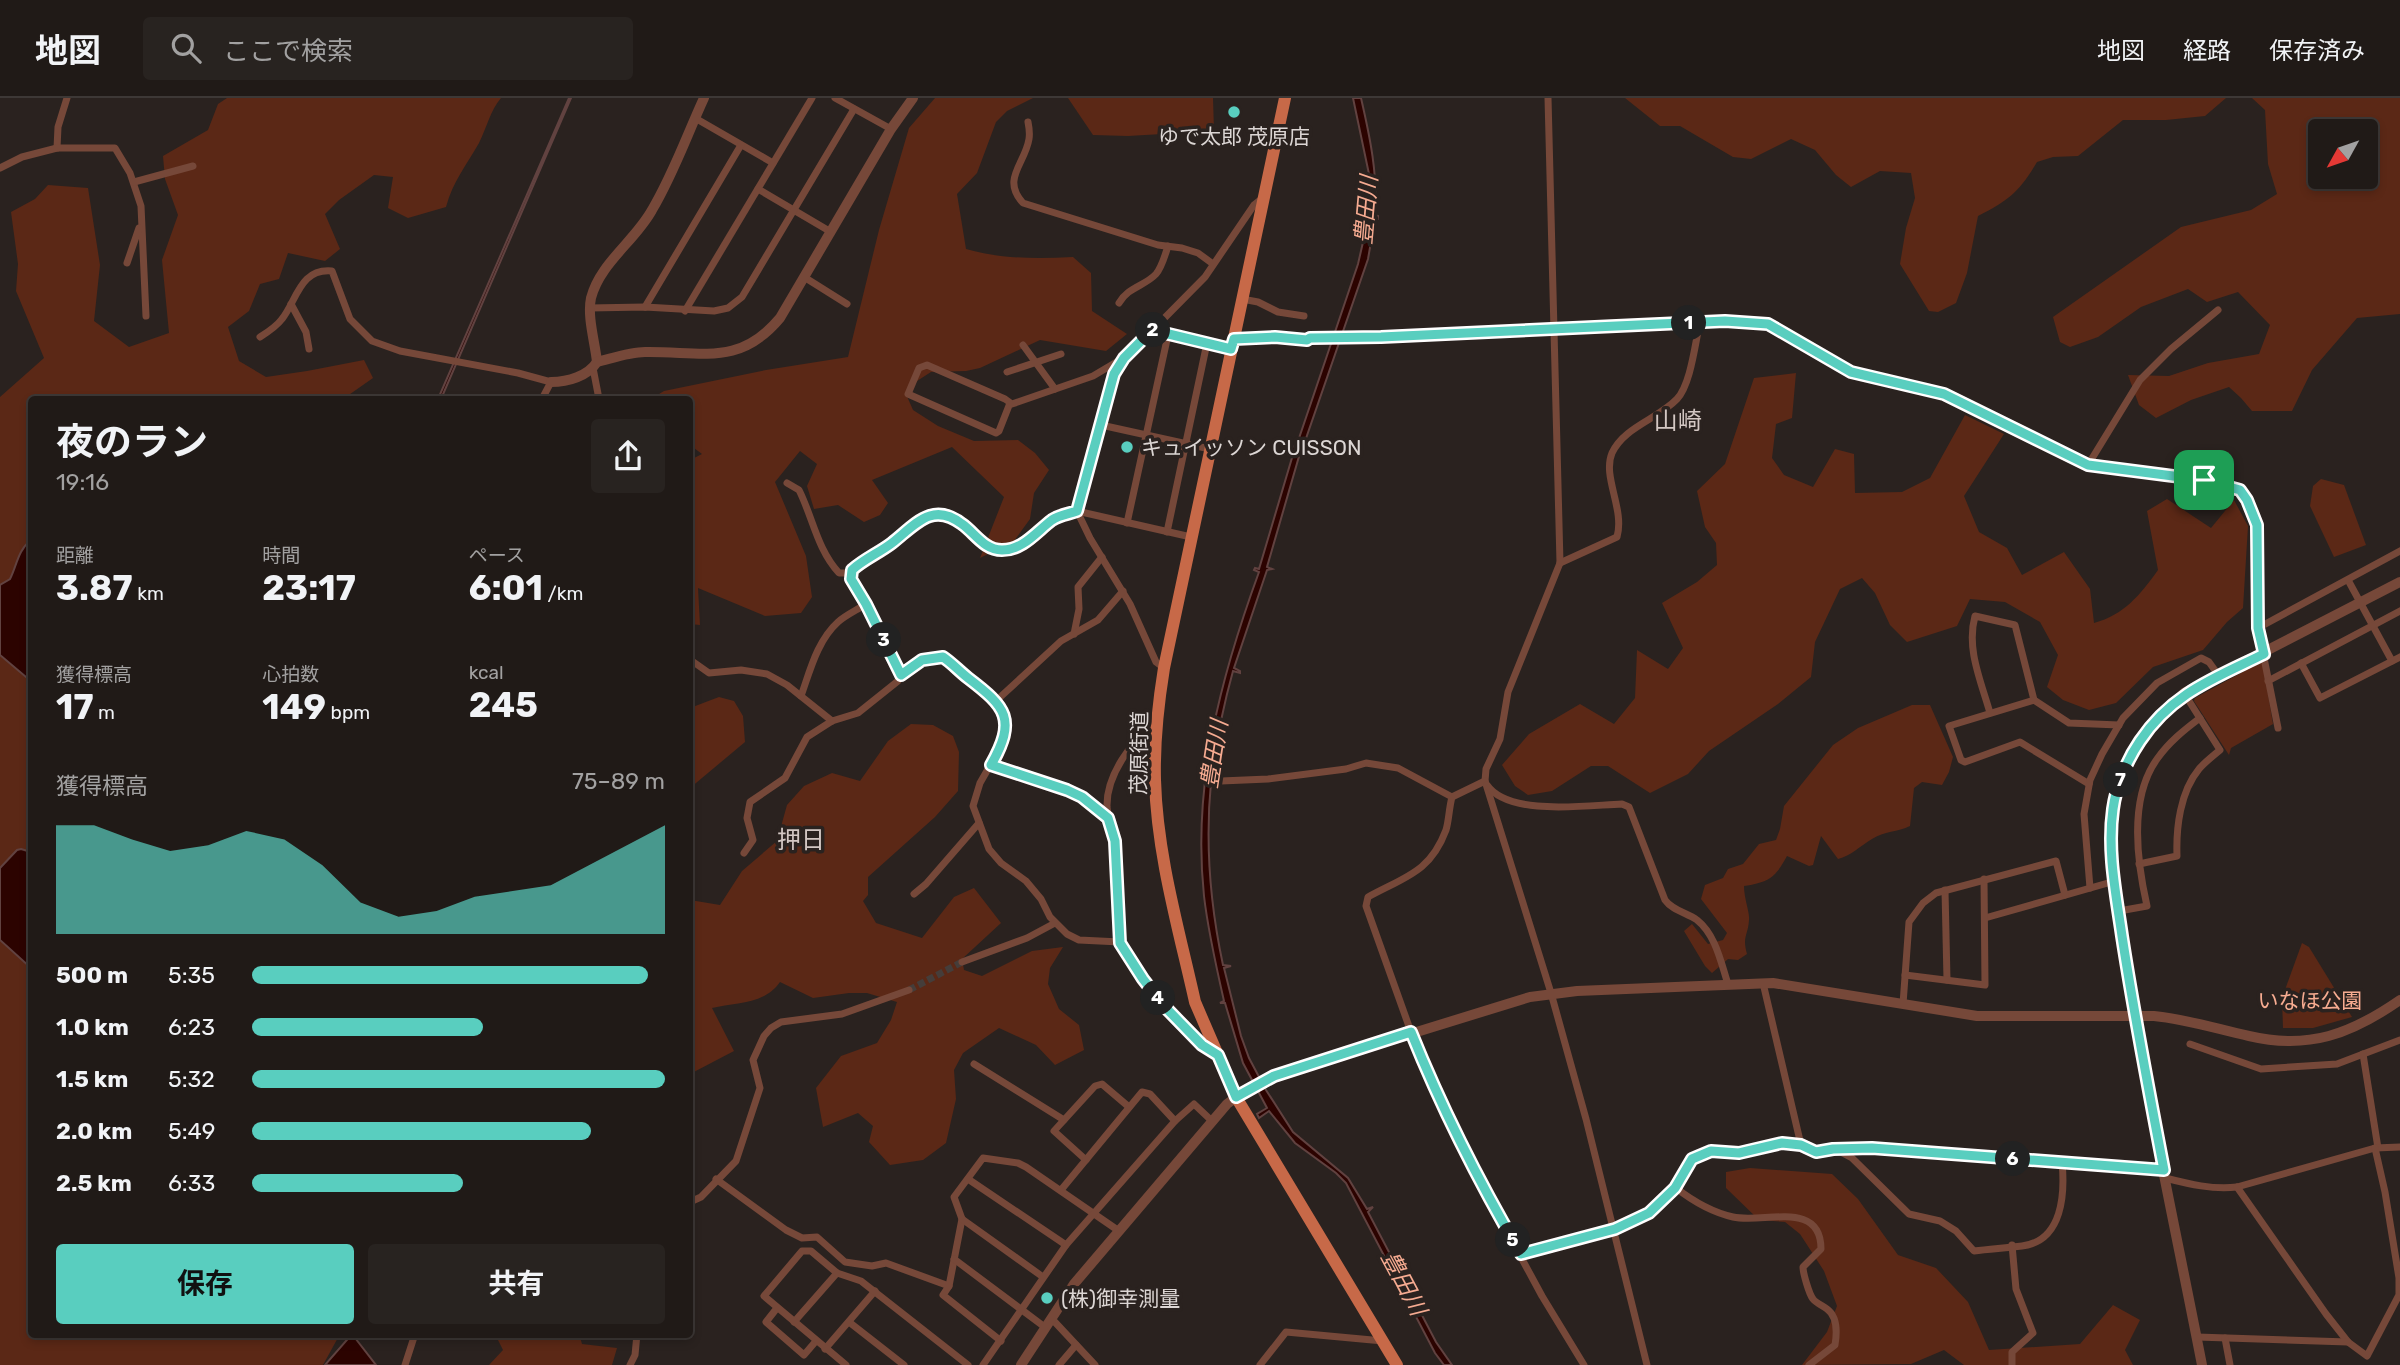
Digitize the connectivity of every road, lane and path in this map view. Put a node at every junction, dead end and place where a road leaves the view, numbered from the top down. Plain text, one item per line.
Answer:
1 (67, 98) edge
2 (704, 98) edge
3 (812, 98) edge
4 (835, 98) edge
5 (913, 98) edge
6 (1285, 98) edge
7 (1548, 98) edge
8 (854, 109) junction
9 (695, 118) junction
10 (1028, 122) dead end
11 (891, 130) junction
12 (741, 145) junction
13 (57, 148) junction
14 (773, 163) junction
15 (193, 166) dead end
16 (0, 167) edge
17 (134, 182) junction
18 (758, 189) junction
19 (1264, 197) junction
20 (794, 210) junction
21 (141, 221) junction
22 (831, 232) junction
23 (1168, 246) junction
24 (127, 263) dead end
25 (1213, 264) junction
26 (804, 277) junction
27 (1242, 299) junction
28 (1119, 303) dead end
29 (291, 304) junction
30 (847, 304) dead end
31 (645, 307) junction
32 (589, 308) junction
33 (2218, 310) dead end
34 (685, 311) junction
35 (146, 316) dead end
36 (1304, 316) dead end
37 (1700, 322) junction
38 (1555, 329) junction
39 (1152, 330) junction
40 (1168, 335) junction
41 (260, 337) dead end
42 (1207, 343) junction
43 (1232, 344) junction
44 (1023, 345) dead end
45 (309, 349) dead end
46 (1061, 354) dead end
47 (1124, 358) junction
48 (1035, 362) junction
49 (595, 365) junction
50 (1007, 372) dead end
51 (551, 383) junction
52 (1055, 389) junction
53 (543, 396) edge
54 (599, 396) edge
55 (1010, 403) junction
56 (1101, 425) junction
57 (1146, 436) junction
58 (1184, 444) junction
59 (1210, 449) junction
60 (2088, 465) junction
61 (787, 483) dead end
62 (1077, 511) junction
63 (1127, 523) junction
64 (1167, 532) junction
65 (1191, 537) junction
66 (2400, 551) edge
67 (1101, 557) junction
68 (1560, 563) junction
69 (851, 573) junction
70 (2348, 580) junction
71 (2400, 582) edge
72 (1124, 591) junction
73 (2361, 603) junction
74 (866, 604) junction
75 (2400, 611) edge
76 (2373, 625) junction
77 (2258, 628) junction
78 (1074, 634) junction
79 (2264, 654) junction
80 (2400, 657) edge
81 (2392, 661) junction
82 (693, 662) edge
83 (2301, 663) junction
84 (1164, 668) junction
85 (901, 675) junction
86 (2219, 676) junction
87 (2268, 681) junction
88 (2184, 694) junction
89 (801, 696) junction
90 (2034, 699) junction
91 (997, 701) junction
92 (1990, 713) junction
93 (2200, 718) junction
94 (1156, 720) junction
95 (832, 721) junction
96 (2119, 725) junction
97 (2278, 728) dead end
98 (991, 765) junction
99 (1221, 781) dead end
100 (1485, 781) junction
101 (2089, 784) junction
102 (1452, 797) junction
103 (1108, 818) junction
104 (979, 823) junction
105 (744, 853) dead end
106 (2139, 864) junction
107 (1984, 879) junction
108 (2115, 881) junction
109 (2090, 888) junction
110 (1945, 890) junction
111 (914, 894) dead end
112 (2065, 895) junction
113 (2119, 911) junction
114 (1985, 918) junction
115 (1055, 923) junction
116 (1120, 943) junction
117 (962, 962) tunnel mouth
118 (1905, 975) junction
119 (1947, 980) junction
120 (1763, 983) junction
121 (1728, 984) junction
122 (909, 990) tunnel mouth
123 (1551, 993) junction
124 (2400, 1000) edge
125 (1903, 1004) junction
126 (2134, 1017) junction
127 (1411, 1032) junction
128 (2400, 1040) edge
129 (2190, 1044) dead end
130 (2363, 1054) junction
131 (1218, 1055) junction
132 (974, 1063) dead end
133 (1240, 1094) junction
134 (1129, 1107) junction
135 (1064, 1120) junction
136 (1175, 1121) junction
137 (1213, 1122) junction
138 (1801, 1145) junction
139 (2400, 1147) edge
140 (2377, 1148) junction
141 (1833, 1149) junction
142 (1086, 1160) junction
143 (2062, 1162) junction
144 (2165, 1174) junction
145 (968, 1178) junction
146 (716, 1179) junction
147 (2237, 1187) junction
148 (1675, 1188) junction
149 (1061, 1190) junction
150 (693, 1201) edge
151 (1093, 1213) junction
152 (962, 1219) junction
153 (1615, 1229) junction
154 (1119, 1231) junction
155 (1066, 1245) junction
156 (2012, 1245) junction
157 (1521, 1254) junction
158 (954, 1259) junction
159 (837, 1273) junction
160 (1043, 1277) junction
161 (949, 1286) junction
162 (875, 1292) junction
163 (777, 1308) junction
164 (1022, 1308) junction
165 (794, 1322) junction
166 (849, 1322) junction
167 (1049, 1324) junction
168 (2197, 1336) junction
169 (414, 1338) edge
170 (637, 1338) edge
171 (2225, 1338) junction
172 (816, 1340) junction
173 (1001, 1341) junction
174 (1383, 1342) junction
175 (2348, 1342) junction
176 (1076, 1345) junction
177 (825, 1349) junction
178 (405, 1365) edge
179 (630, 1365) edge
180 (846, 1365) edge
181 (904, 1365) edge
182 (968, 1365) edge
183 (984, 1365) edge
184 (1021, 1365) edge
185 (1059, 1365) edge
186 (1095, 1365) edge
187 (1261, 1365) edge
188 (1397, 1365) edge
189 (1584, 1365) edge
190 (1647, 1365) edge
191 (1809, 1365) edge
192 (2012, 1365) edge
193 (2202, 1365) edge
194 (2230, 1365) edge

1 - 13 street
2 - 9 street
3 - 14 street
4 - 8 street
5 - 11 street
6 - 19 main road, 茂原街道
7 - 38 street
8 - 11 street
8 - 20 street
9 - 12 street
9 - 32 street
10 - 23 street
11 - 22 street
12 - 14 street
12 - 31 street
13 - 16 street
13 - 17 street
14 - 18 street
15 - 17 street
17 - 21 street
18 - 20 street
18 - 34 street
19 - 25 street
19 - 27 main road, 茂原街道
20 - 22 street
20 - 34 street
21 - 24 street
21 - 35 street
22 - 26 street
23 - 25 street
23 - 28 street
25 - 39 street
26 - 30 street
26 - 49 street
27 - 36 street
27 - 43 main road, 茂原街道
29 - 41 street
29 - 45 street
29 - 51 street
31 - 32 street
31 - 34 street
32 - 49 street
33 - 60 street
37 - 38 street
37 - 60 street
37 - 68 street
38 - 43 street
38 - 68 street
39 - 40 street
39 - 47 street
40 - 42 street
40 - 57 street
42 - 43 street
42 - 58 street
43 - 59 main road, 茂原街道
44 - 48 street
46 - 48 street
47 - 52 street
47 - 56 street
48 - 50 street
48 - 52 street
49 - 51 street
49 - 54 street
51 - 53 street
52 - 55 street
55 - 55 street
56 - 57 street
56 - 62 street
57 - 58 street
57 - 63 street
58 - 59 street
58 - 64 street
59 - 65 main road, 茂原街道
60 - 77 street
61 - 69 street
62 - 63 street
62 - 67 street
62 - 69 street
63 - 64 street
64 - 65 street
65 - 84 main road, 茂原街道
66 - 70 street
67 - 72 street
67 - 78 street
68 - 100 street
69 - 74 street
70 - 73 street
70 - 77 street
71 - 73 street
72 - 78 street
72 - 84 street
73 - 76 street
73 - 79 street
74 - 85 street
74 - 89 street
75 - 76 street
76 - 81 street
76 - 83 street
77 - 79 street
78 - 91 street
79 - 86 street
79 - 87 street
80 - 81 street
81 - 83 street
82 - 89 street
83 - 87 street
84 - 94 main road, 茂原街道
85 - 91 street
85 - 95 street
86 - 88 street
86 - 96 street
87 - 97 street
88 - 93 street
88 - 108 street
89 - 95 street
90 - 92 street
90 - 92 street
90 - 96 street
91 - 98 street
92 - 101 street
93 - 106 street
93 - 106 street
94 - 103 street
94 - 131 main road, 茂原街道
95 - 105 street
96 - 101 street
98 - 103 street
98 - 104 street
99 - 102 street
100 - 102 street
100 - 121 street
100 - 123 street
101 - 109 street
102 - 127 street
103 - 116 street
104 - 111 street
104 - 115 street
106 - 113 street
107 - 110 street
107 - 112 street
107 - 114 street
108 - 109 street
108 - 113 street
109 - 112 street
110 - 118 street
110 - 119 street
112 - 114 street
113 - 126 street
114 - 119 street
115 - 116 street
115 - 117 street
116 - 131 street
118 - 119 street
118 - 125 street
120 - 121 street
120 - 125 street
120 - 138 street
121 - 123 street
122 - 146 street
123 - 127 street
123 - 153 street
124 - 126 street
125 - 126 street
126 - 144 street
127 - 133 street
127 - 157 street
128 - 130 street
129 - 130 street
130 - 140 street
131 - 133 main road, 茂原街道
132 - 135 street
133 - 137 street
133 - 174 main road, 茂原街道
134 - 135 street
134 - 136 street
134 - 142 street
135 - 142 street
136 - 137 street
136 - 151 street
137 - 154 street
138 - 141 street
138 - 148 street
139 - 140 street
140 - 147 street
140 - 175 street
141 - 143 street
141 - 156 street
142 - 149 street
143 - 144 street
143 - 156 street
144 - 147 street
144 - 168 street
145 - 149 street
145 - 152 street
145 - 155 street
146 - 150 street
146 - 161 street
147 - 175 street
148 - 153 street
148 - 191 street
149 - 151 street
151 - 154 street
151 - 155 street
152 - 158 street
152 - 160 street
153 - 157 street
153 - 190 street
154 - 167 street
155 - 160 street
156 - 192 street
157 - 189 street
158 - 161 street
158 - 164 street
159 - 162 street
159 - 163 street
159 - 165 street
160 - 164 street
161 - 173 street
162 - 166 street
162 - 182 street
163 - 165 street
163 - 172 street
164 - 167 street
164 - 173 street
165 - 172 street
166 - 177 street
166 - 181 street
167 - 176 street
167 - 184 street
168 - 171 street
168 - 193 street
169 - 178 street
170 - 179 street
171 - 175 street
171 - 194 street
172 - 177 street
173 - 183 street
174 - 187 street
174 - 188 main road, 茂原街道
176 - 185 street
176 - 186 street
177 - 180 street

